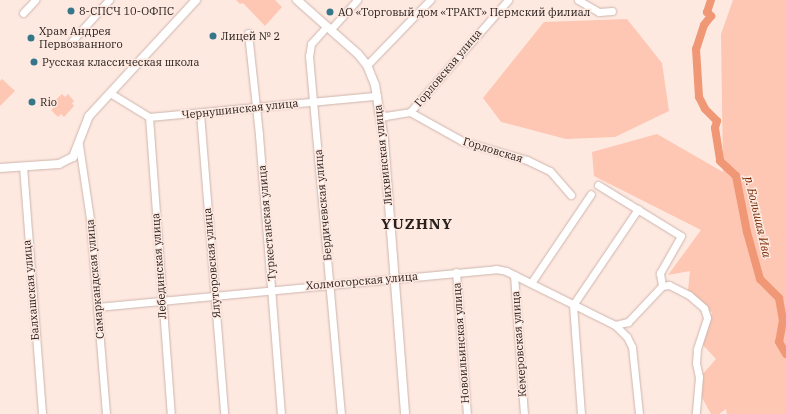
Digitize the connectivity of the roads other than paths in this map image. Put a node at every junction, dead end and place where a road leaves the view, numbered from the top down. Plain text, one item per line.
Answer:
1 (35, 0) edge
2 (109, 0) edge
3 (196, 0) edge
4 (297, 0) edge
5 (356, 0) edge
6 (430, 0) edge
7 (508, 0) edge
8 (578, 0) edge
9 (612, 11) dead end
10 (23, 13) dead end
11 (329, 27) junction
12 (248, 33) dead end
13 (71, 42) dead end
14 (367, 65) junction
15 (110, 93) junction
16 (377, 96) junction
17 (314, 101) junction
18 (256, 107) junction
19 (378, 111) junction
20 (410, 112) junction
21 (200, 113) junction
22 (148, 117) junction
23 (79, 145) junction
24 (23, 166) junction
25 (0, 168) edge
26 (598, 185) dead end
27 (570, 194) dead end
28 (592, 194) dead end
29 (638, 209) junction
30 (456, 272) junction
31 (514, 275) junction
32 (394, 278) junction
33 (331, 284) junction
34 (531, 284) junction
35 (662, 286) junction
36 (272, 290) junction
37 (215, 295) junction
38 (162, 300) junction
39 (574, 305) junction
40 (97, 306) junction
41 (615, 325) junction
42 (42, 414) edge
43 (106, 414) edge
44 (171, 414) edge
45 (224, 414) edge
46 (281, 414) edge
47 (341, 414) edge
48 (405, 414) edge
49 (467, 414) edge
50 (524, 414) edge
51 (581, 414) edge
52 (639, 414) edge
53 (696, 414) edge

1 - 10 street
2 - 13 street
3 - 15 main road
4 - 11 main road, Лихвинская улица
5 - 11 street, Бердичевская улица
6 - 14 street
7 - 20 street, Горловская улица
8 - 9 street
11 - 14 main road, Лихвинская улица
11 - 17 street, Бердичевская улица
12 - 18 street, Туркестанская улица
14 - 16 main road, Лихвинская улица
15 - 22 street
15 - 23 main road
16 - 17 street, Чернушинская улица
16 - 19 main road, Лихвинская улица
17 - 18 street, Чернушинская улица
17 - 33 street, Бердичевская улица
18 - 21 street, Чернушинская улица
18 - 36 street, Туркестанская улица
19 - 20 street, Горловская улица
19 - 32 main road, Лихвинская улица
20 - 27 street, Горловская
21 - 22 street, Чернушинская улица
21 - 37 street, Ялуторовская улица
22 - 38 street, Лебединская улица
23 - 24 main road
23 - 40 street, Самаркандская улица
24 - 25 main road
24 - 42 street, Балхашская улица
26 - 29 street
28 - 34 street, Кемеровская улица
29 - 35 street
29 - 39 street
30 - 31 street, Холмогорская улица
30 - 32 street, Холмогорская улица
30 - 49 street, Новоильинская улица
31 - 34 street, Холмогорская улица
31 - 50 street, Кемеровская улица
32 - 33 street, Холмогорская улица
32 - 48 main road, Лихвинская улица
33 - 36 street, Холмогорская улица
33 - 47 street, Бердичевская улица
34 - 39 street, Холмогорская улица
35 - 41 street
35 - 53 street
36 - 37 street, Холмогорская улица
36 - 46 street, Туркестанская улица
37 - 38 street, Холмогорская улица
37 - 45 street, Ялуторовская улица
38 - 40 street, Холмогорская улица
38 - 44 street, Лебединская улица
39 - 41 street, Холмогорская улица
39 - 51 street
40 - 43 street, Самаркандская улица
41 - 52 street

